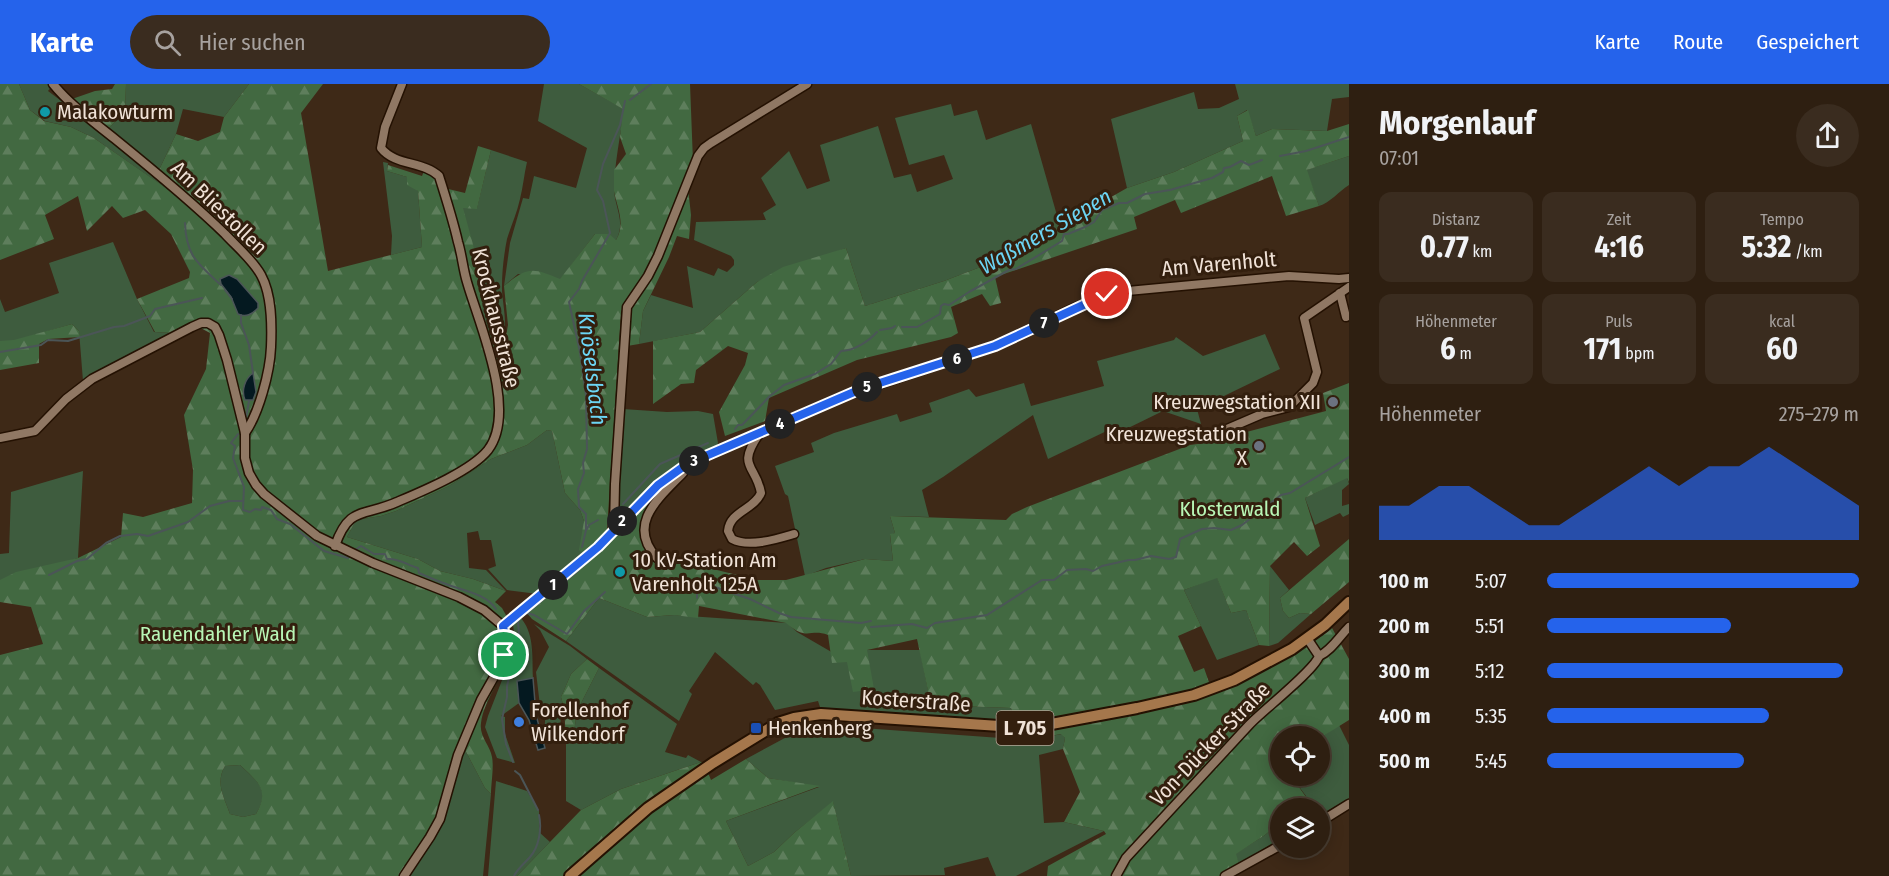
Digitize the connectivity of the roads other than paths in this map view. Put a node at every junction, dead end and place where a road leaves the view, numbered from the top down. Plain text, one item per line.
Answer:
1 (53, 84) edge
2 (402, 84) edge
3 (807, 84) edge
4 (1349, 278) edge
5 (1349, 287) edge
6 (1340, 293) junction
7 (1346, 317) dead end
8 (1220, 432) dead end
9 (244, 433) junction
10 (759, 434) junction
11 (0, 438) edge
12 (687, 464) junction
13 (614, 530) junction
14 (794, 534) dead end
15 (335, 546) junction
16 (657, 558) dead end
17 (1349, 602) edge
18 (503, 626) junction
19 (1349, 627) edge
20 (1307, 638) junction
21 (1318, 656) junction
22 (1349, 804) edge
23 (1330, 816) edge
24 (600, 849) junction
25 (1270, 851) edge
26 (404, 876) edge
27 (570, 876) edge
28 (576, 876) edge
29 (1116, 876) edge
30 (1225, 876) edge

1 - 9 street, Am Bliestollen
2 - 15 street, Krockhausstraße
3 - 13 street
4 - 10 street, Am Varenholt
5 - 6 street
6 - 7 street
6 - 8 street
9 - 11 street
9 - 15 street
10 - 12 street, Am Varenholt
10 - 14 street
12 - 13 street, Am Varenholt
12 - 16 street
13 - 18 street, Am Varenholt
15 - 18 street
17 - 20 main road, Kosterstraße / L 705
18 - 26 street
19 - 21 street
20 - 21 street
20 - 24 main road, Kosterstraße / L 705
21 - 29 street, Von-Dücker-Straße
22 - 23 street
24 - 27 main road, Kosterstraße / L 705
24 - 28 main road, Kosterstraße / L 705
25 - 30 street

